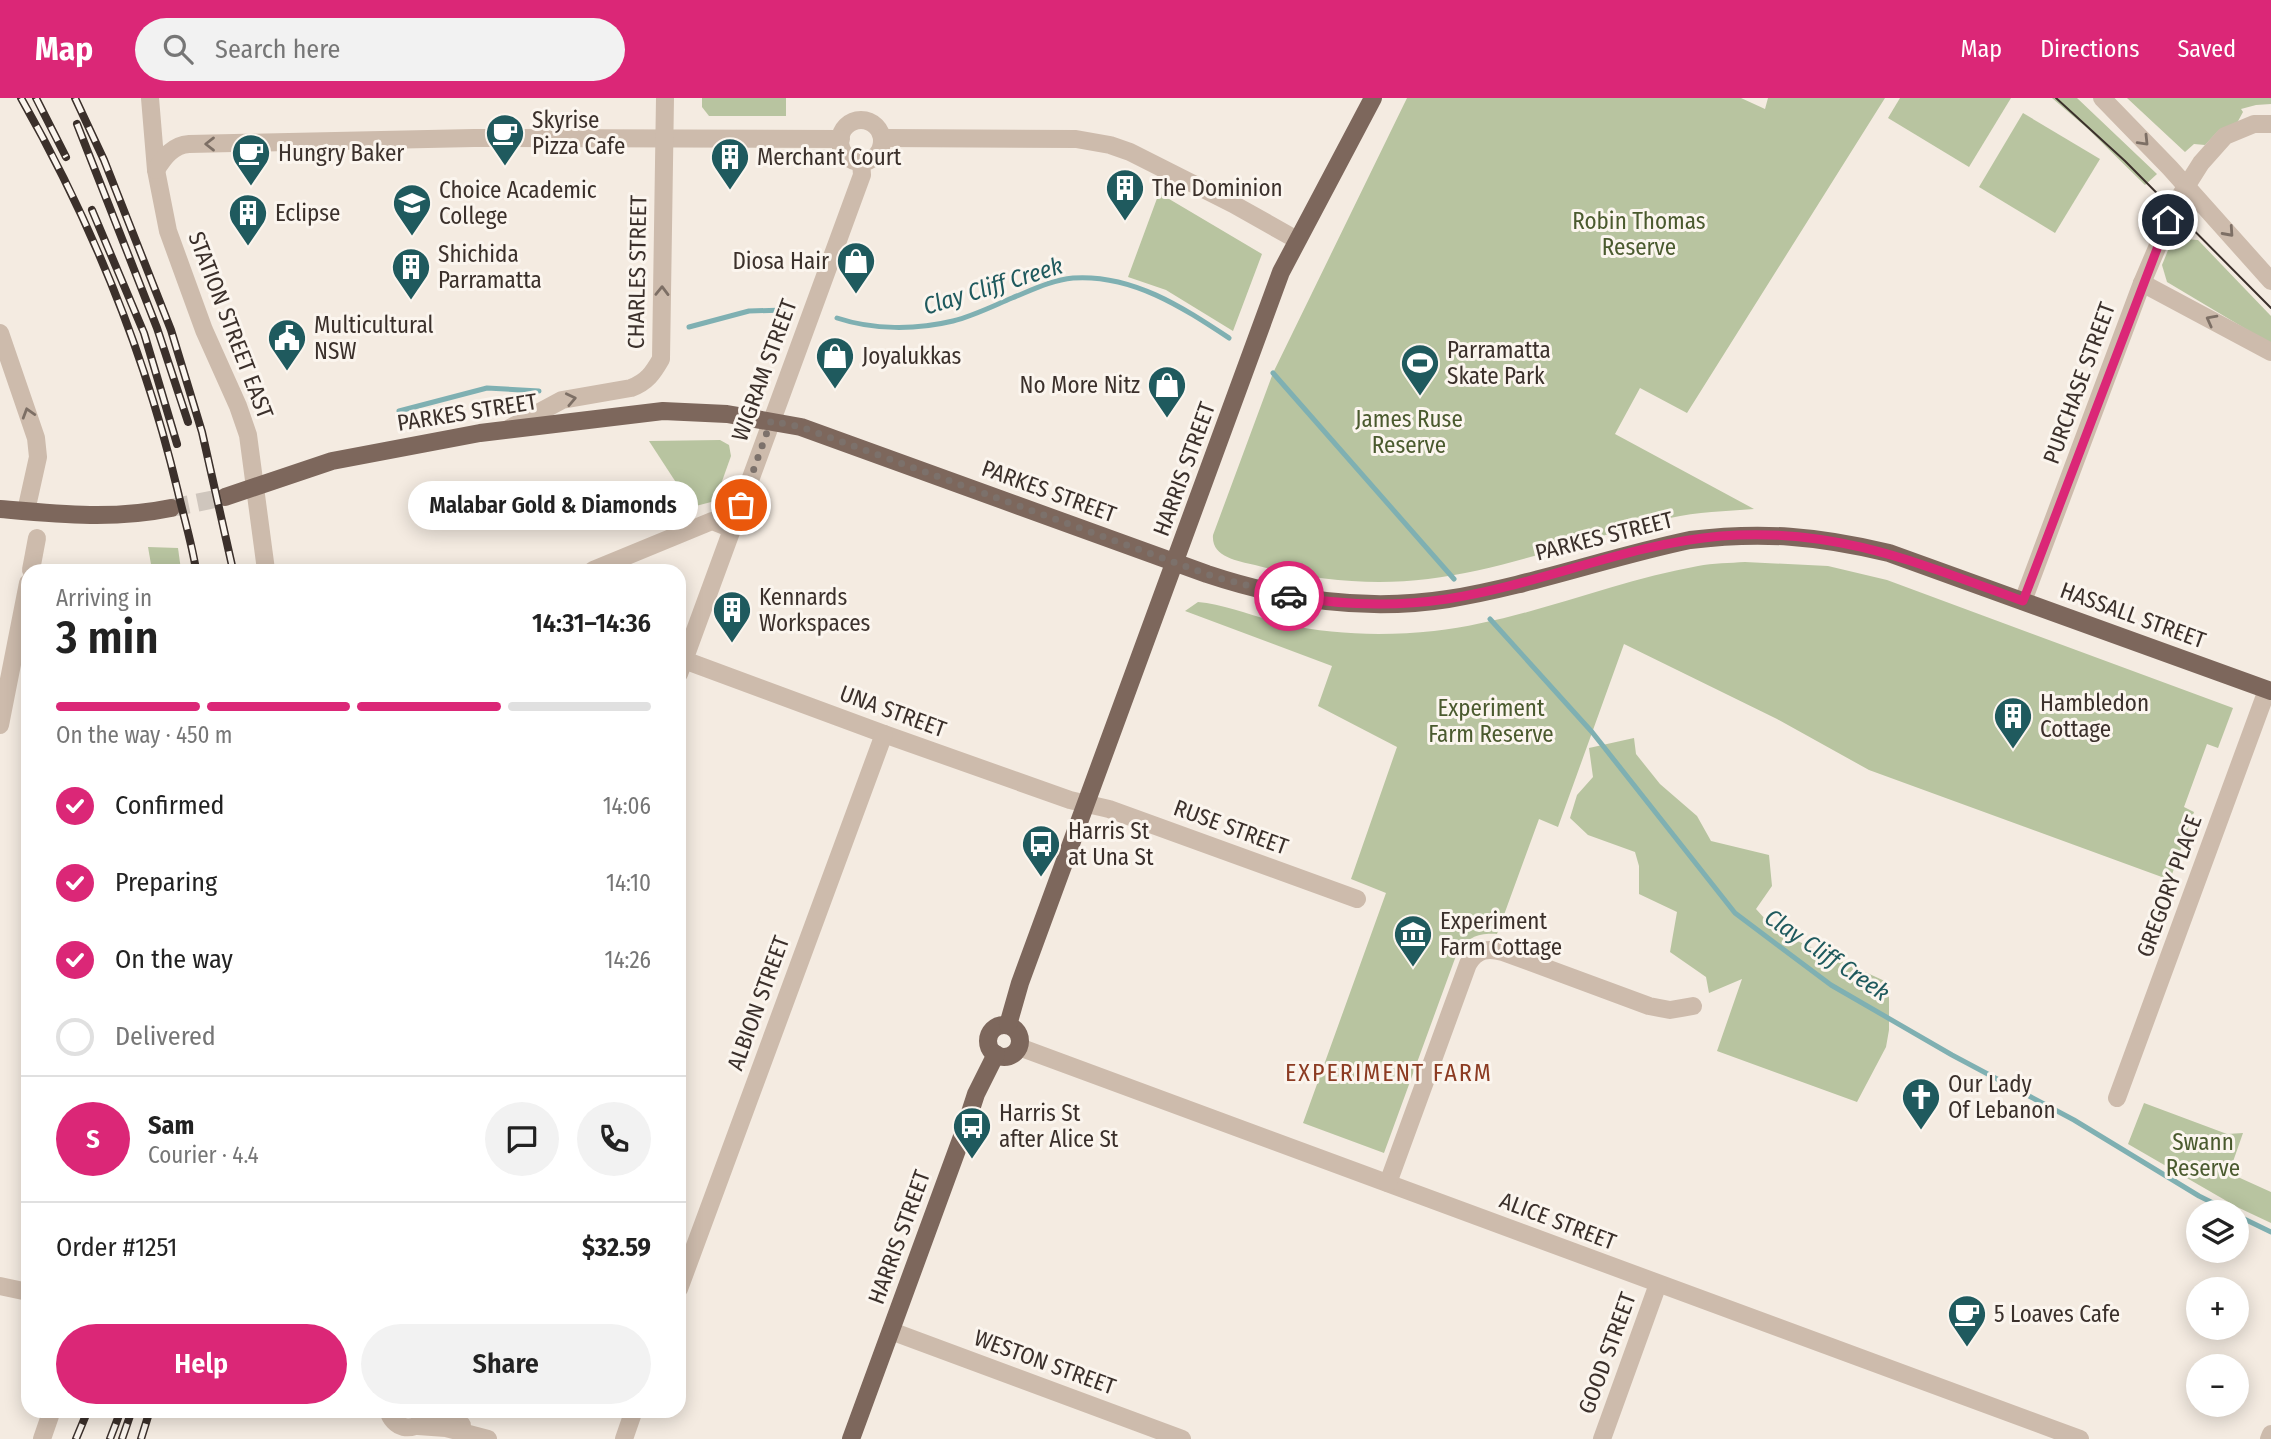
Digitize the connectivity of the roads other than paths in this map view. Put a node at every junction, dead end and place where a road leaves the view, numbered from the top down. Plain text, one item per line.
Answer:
1 (150, 98) edge
2 (665, 98) edge
3 (1373, 98) edge
4 (2102, 98) edge
5 (2271, 124) edge
6 (664, 138) junction
7 (882, 138) junction
8 (841, 139) junction
9 (861, 161) junction
10 (156, 170) junction
11 (2186, 184) junction
12 (1297, 240) junction
13 (2271, 281) edge
14 (2142, 283) junction
15 (0, 333) edge
16 (2271, 352) edge
17 (771, 421) junction
18 (510, 429) junction
19 (255, 487) junction
20 (225, 497) tunnel mouth
21 (171, 508) tunnel mouth
22 (0, 509) edge
23 (26, 511) junction
24 (732, 529) junction
25 (37, 538) dead end
26 (1859, 546) joint
27 (1176, 562) junction
28 (32, 564) edge
29 (265, 564) edge
30 (608, 564) edge
31 (2023, 601) junction
32 (21, 618) edge
33 (686, 656) edge
34 (686, 668) edge
35 (2269, 691) edge
36 (0, 725) edge
37 (884, 734) junction
38 (1088, 802) junction
39 (1357, 899) dead end
40 (1693, 1006) dead end
41 (1008, 1025) junction
42 (1019, 1047) junction
43 (996, 1054) junction
44 (2117, 1098) dead end
45 (1388, 1183) junction
46 (686, 1270) edge
47 (1658, 1284) junction
48 (0, 1286) edge
49 (21, 1290) edge
50 (891, 1331) junction
51 (388, 1418) edge
52 (393, 1418) edge
53 (426, 1418) edge
54 (449, 1418) edge
55 (631, 1418) edge
56 (412, 1431) edge
57 (2271, 1434) edge
58 (389, 1439) edge
59 (488, 1439) edge
60 (624, 1439) edge
61 (851, 1439) edge
62 (1182, 1439) edge
63 (1602, 1439) edge
64 (2080, 1439) edge
65 (2269, 1439) edge

1 - 10 street, STATION STREET EAST
2 - 6 street, CHARLES STREET
3 - 12 main road, HARRIS STREET
4 -> 11 street
5 - 11 street, PURCHASE STREET
6 - 8 street
6 -> 10 street
18 -> 6 street, CHARLES STREET
7 - 8 street
7 - 9 street
7 - 12 street
8 - 9 street
9 - 17 street, WIGRAM STREET
10 - 19 street, STATION STREET EAST
11 -> 13 street
11 - 14 street, PURCHASE STREET
12 - 27 main road, HARRIS STREET
16 -> 14 street
14 - 31 street, PURCHASE STREET
23 -> 15 street
17 - 18 main road, PARKES STREET
17 - 24 street, WIGRAM STREET
17 - 27 main road, PARKES STREET
18 - 19 main road, PARKES STREET
19 - 20 main road, PARKES STREET
19 - 29 street, STATION STREET EAST
21 - 23 main road
22 - 23 main road
24 - 30 street
24 - 33 street, WIGRAM STREET
25 - 28 street
26 - 27 main road, PARKES STREET
26 - 31 main road, HASSALL STREET
27 - 38 main road, HARRIS STREET
31 - 35 main road, HASSALL STREET
32 - 36 street
34 - 37 street, UNA STREET
35 - 44 street, GREGORY PLACE
37 - 38 street, UNA STREET
37 - 46 street, ALBION STREET
38 - 39 street, RUSE STREET
38 - 41 main road, HARRIS STREET
40 - 45 street
41 - 42 main road
41 - 43 main road
42 - 43 main road
42 - 45 street, ALICE STREET
43 - 50 main road, HARRIS STREET
45 - 47 street, ALICE STREET
47 - 63 street, GOOD STREET
47 - 64 street, ALICE STREET
48 - 49 street
50 - 61 main road, HARRIS STREET
50 - 62 street, WESTON STREET
51 - 58 street
52 - 56 street
53 - 56 street
54 - 59 street
55 - 60 street
56 - 59 street
57 - 65 street

